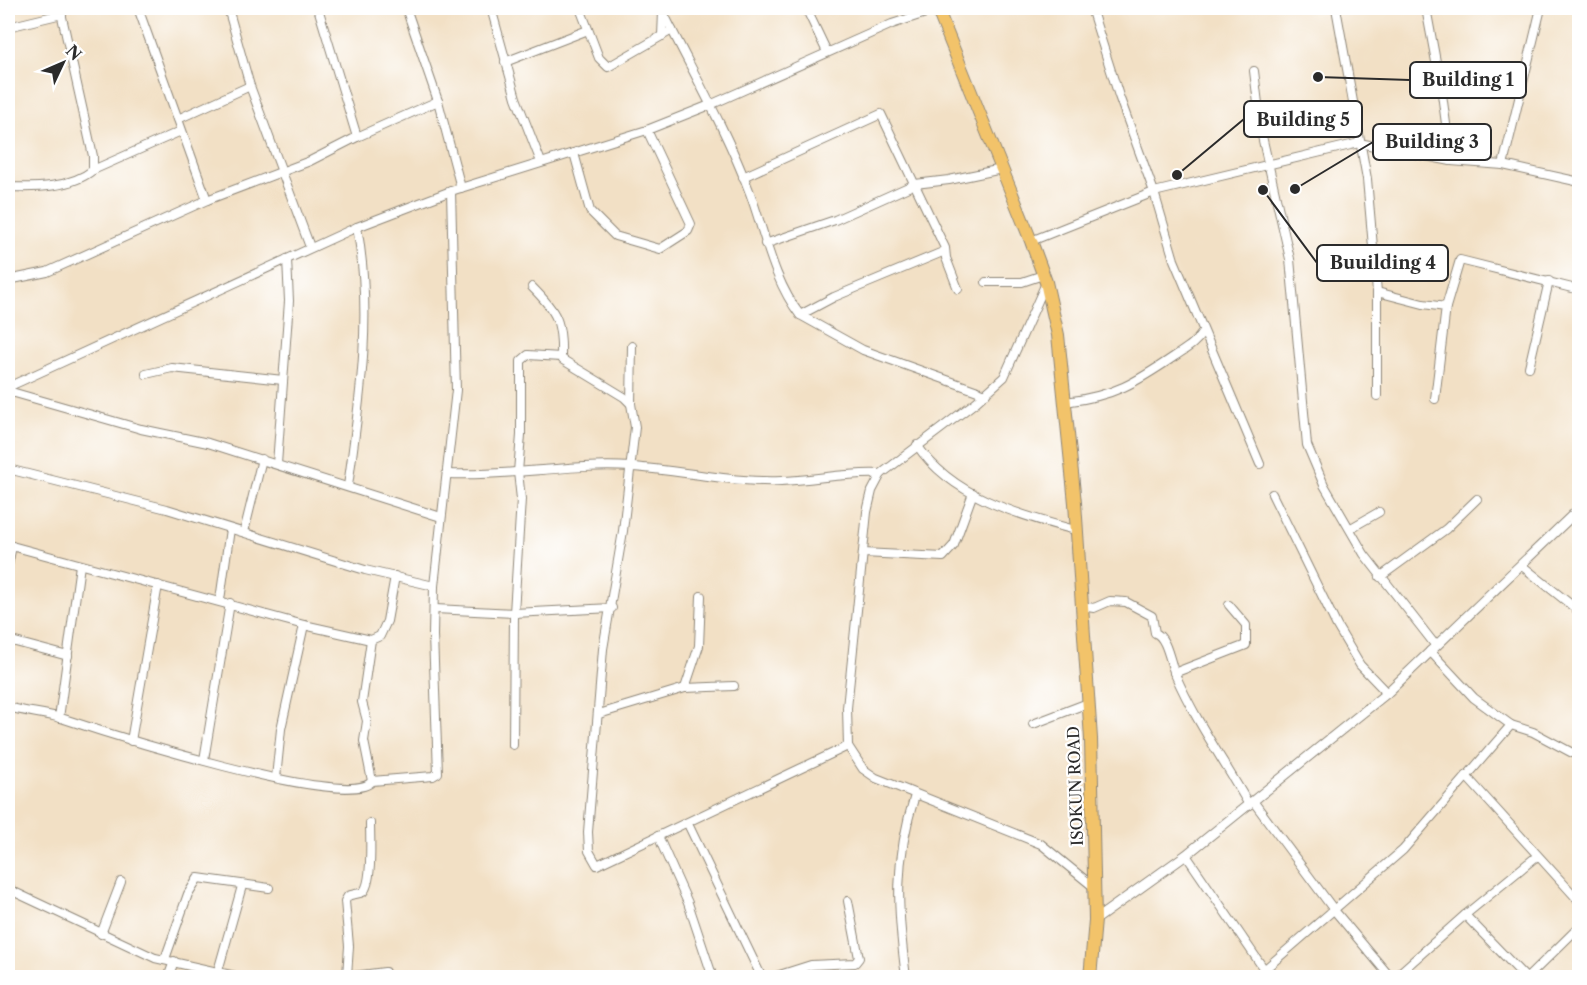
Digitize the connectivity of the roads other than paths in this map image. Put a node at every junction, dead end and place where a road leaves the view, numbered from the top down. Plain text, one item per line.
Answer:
1 (138, 8) edge
2 (228, 8) edge
3 (318, 8) edge
4 (406, 8) edge
5 (491, 8) edge
6 (580, 8) edge
7 (806, 8) edge
8 (939, 8) edge
9 (1091, 8) edge
10 (1336, 8) edge
11 (1426, 8) edge
12 (1541, 8) edge
13 (662, 9) edge
14 (61, 11) edge
15 (8, 27) edge
16 (588, 30) junction
17 (672, 30) junction
18 (662, 36) junction
19 (827, 52) junction
20 (505, 62) junction
21 (1254, 71) dead end
22 (250, 87) junction
23 (438, 101) junction
24 (710, 105) junction
25 (178, 118) junction
26 (647, 130) junction
27 (181, 131) junction
28 (357, 137) junction
29 (1359, 142) junction
30 (574, 153) junction
31 (93, 156) junction
32 (1451, 161) junction
33 (110, 162) junction
34 (541, 162) junction
35 (1503, 165) junction
36 (1269, 166) junction
37 (93, 170) junction
38 (1002, 170) junction
39 (283, 171) junction
40 (743, 177) junction
41 (1580, 182) edge
42 (915, 183) junction
43 (8, 188) edge
44 (461, 188) junction
45 (451, 191) junction
46 (1154, 192) junction
47 (207, 200) junction
48 (357, 227) junction
49 (1031, 241) junction
50 (765, 244) junction
51 (310, 247) junction
52 (945, 251) junction
53 (287, 259) junction
54 (1044, 279) junction
55 (8, 280) edge
56 (1549, 281) junction
57 (986, 282) dead end
58 (532, 286) dead end
59 (957, 289) dead end
60 (1580, 290) edge
61 (1377, 292) junction
62 (1446, 307) junction
63 (800, 315) junction
64 (1203, 332) junction
65 (1196, 344) junction
66 (1208, 344) junction
67 (632, 346) dead end
68 (561, 357) junction
69 (1529, 367) dead end
70 (146, 374) dead end
71 (283, 380) junction
72 (8, 389) edge
73 (986, 394) junction
74 (1377, 396) dead end
75 (1436, 399) dead end
76 (1065, 402) junction
77 (632, 404) junction
78 (917, 445) junction
79 (262, 459) junction
80 (277, 464) junction
81 (1260, 464) dead end
82 (630, 466) junction
83 (8, 469) edge
84 (518, 472) junction
85 (448, 474) junction
86 (881, 474) junction
87 (348, 486) junction
88 (973, 493) junction
89 (1272, 494) dead end
90 (1477, 500) dead end
91 (1580, 508) edge
92 (1379, 512) dead end
93 (441, 517) junction
94 (1351, 528) junction
95 (230, 529) junction
96 (1075, 530) junction
97 (244, 532) junction
98 (10, 546) edge
99 (863, 553) junction
100 (8, 565) edge
101 (80, 565) junction
102 (1521, 565) junction
103 (395, 576) junction
104 (1380, 577) junction
105 (158, 585) junction
106 (434, 586) junction
107 (1080, 595) junction
108 (701, 596) dead end
109 (220, 600) junction
110 (230, 603) junction
111 (1228, 605) dead end
112 (612, 608) junction
113 (435, 609) junction
114 (1580, 612) edge
115 (514, 613) junction
116 (304, 625) junction
117 (8, 640) edge
118 (371, 640) junction
119 (1433, 648) junction
120 (68, 656) junction
121 (1174, 673) junction
122 (734, 686) dead end
123 (686, 688) junction
124 (1387, 693) junction
125 (1088, 703) junction
126 (8, 707) edge
127 (599, 714) junction
128 (59, 718) junction
129 (1033, 724) dead end
130 (1511, 725) junction
131 (131, 741) junction
132 (513, 746) dead end
133 (848, 746) junction
134 (1580, 757) edge
135 (204, 760) junction
136 (1466, 776) junction
137 (276, 778) junction
138 (372, 781) junction
139 (915, 795) junction
140 (1251, 803) junction
141 (370, 823) dead end
142 (688, 824) junction
143 (658, 836) junction
144 (1186, 855) junction
145 (1537, 856) junction
146 (122, 882) dead end
147 (242, 886) junction
148 (269, 888) dead end
149 (1095, 888) junction
150 (8, 890) edge
151 (848, 901) dead end
152 (1580, 902) edge
153 (1334, 910) junction
154 (1465, 915) junction
155 (1095, 920) junction
156 (1580, 926) edge
157 (101, 934) junction
158 (165, 958) junction
159 (174, 961) junction
160 (1264, 970) junction
161 (218, 971) junction
162 (347, 976) junction
163 (906, 977) edge
164 (168, 978) edge
165 (244, 978) edge
166 (338, 978) edge
167 (387, 978) edge
168 (712, 978) edge
169 (762, 978) edge
170 (770, 978) edge
171 (1090, 978) edge
172 (1270, 978) edge
173 (1392, 978) edge
174 (1526, 978) edge

1 - 25 street
2 - 22 street
3 - 28 street
4 - 23 street
5 - 20 street
6 - 16 street
7 - 19 street
8 - 19 street
8 - 38 main road, ISOKUN ROAD
9 - 46 street
10 - 29 street
11 - 32 street
12 - 35 street
13 - 17 street
13 - 18 street
14 - 15 street
14 - 31 street
16 - 18 street
16 - 20 street
17 - 18 street
17 - 24 street
19 - 24 street
20 - 34 street
21 - 36 street
22 - 25 street
22 - 39 street
23 - 28 street
23 - 44 street
24 - 26 street
24 - 40 street
25 - 27 street
26 - 30 street
26 - 30 street
27 - 33 street
27 - 47 street
28 - 39 street
29 - 32 street
29 - 36 street
29 - 61 street
30 - 34 street
31 - 33 street
31 - 37 street
32 - 35 street
33 - 37 street
34 - 44 street
35 - 41 street
36 - 46 street
36 - 94 street
37 - 43 street
38 - 42 street
38 - 49 main road, ISOKUN ROAD
39 - 47 street
39 - 51 street
40 - 42 street
40 - 50 street
42 - 50 street
42 - 52 street
44 - 45 street
45 - 48 street
45 - 85 street
46 - 49 street
46 - 64 street
47 - 55 street
48 - 51 street
48 - 87 street
49 - 54 main road, ISOKUN ROAD
50 - 63 street
51 - 53 street
52 - 59 street
52 - 63 street
53 - 71 street
53 - 72 street
54 - 57 street
54 - 73 street
54 - 76 main road, ISOKUN ROAD
56 - 60 street
56 - 62 street
56 - 69 street
58 - 68 street
61 - 62 street
61 - 74 street
62 - 75 street
63 - 73 street
64 - 65 street
64 - 66 street
65 - 66 street
65 - 76 street
66 - 81 street
67 - 77 street
68 - 77 street
68 - 84 street
70 - 71 street
71 - 80 street
72 - 79 street
73 - 78 street
76 - 96 main road, ISOKUN ROAD
77 - 82 street
78 - 86 street
78 - 88 street
79 - 80 street
79 - 97 street
80 - 87 street
82 - 84 street
82 - 86 street
82 - 112 street
83 - 95 street
84 - 85 street
84 - 115 street
85 - 93 street
86 - 99 street
87 - 93 street
88 - 96 street
88 - 99 street
89 - 124 street
90 - 104 street
91 - 102 street
92 - 94 street
93 - 106 street
94 - 104 street
95 - 97 street
95 - 109 street
96 - 107 main road, ISOKUN ROAD
97 - 103 street
98 - 100 street
98 - 101 street
99 - 133 street
101 - 105 street
101 - 120 street
102 - 114 street
102 - 119 street
103 - 106 street
103 - 118 street
104 - 119 street
105 - 109 street
105 - 131 street
106 - 113 street
107 - 121 street
107 - 125 main road, ISOKUN ROAD
108 - 123 street
109 - 110 street
110 - 116 street
110 - 135 street
111 - 121 street
112 - 115 street
112 - 127 street
113 - 115 street
113 - 138 street
115 - 132 street
116 - 118 street
116 - 137 street
117 - 120 street
118 - 138 street
119 - 124 street
119 - 130 street
120 - 128 street
121 - 140 street
122 - 123 street
123 - 127 street
124 - 140 street
125 - 129 street
125 - 149 main road, ISOKUN ROAD
126 - 128 street
127 - 143 street
128 - 131 street
130 - 134 street
130 - 136 street
131 - 135 street
133 - 139 street
133 - 142 street
135 - 137 street
136 - 145 street
136 - 153 street
137 - 138 street
139 - 149 street
139 - 163 street
140 - 144 street
140 - 153 street
141 - 162 street
142 - 143 street
142 - 169 street
143 - 168 street
144 - 155 street
144 - 160 street
145 - 152 street
145 - 154 street
146 - 157 street
147 - 148 street
147 - 158 street
147 - 161 street
149 - 155 main road, ISOKUN ROAD
150 - 157 street
151 - 170 street
153 - 160 street
153 - 173 street
154 - 173 street
154 - 174 street
155 - 171 main road, ISOKUN ROAD
156 - 174 street
157 - 158 street
158 - 159 street
159 - 161 street
159 - 164 street
160 - 172 street
161 - 165 street
162 - 166 street
162 - 167 street

